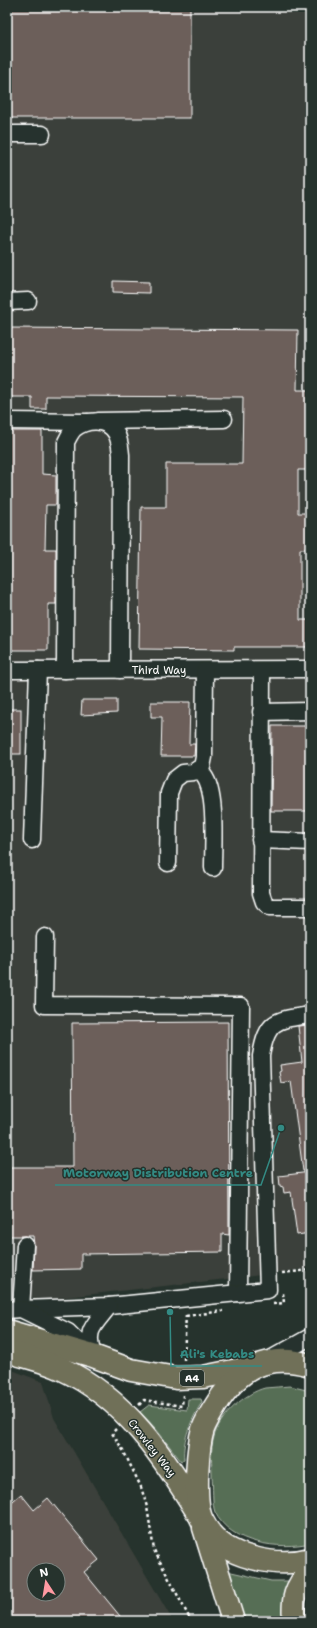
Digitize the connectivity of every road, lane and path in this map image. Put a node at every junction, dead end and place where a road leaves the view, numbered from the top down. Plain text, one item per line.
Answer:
1 (7, 134) edge
2 (42, 134) dead end
3 (28, 301) dead end
4 (7, 302) edge
5 (224, 419) dead end
6 (7, 421) edge
7 (92, 422) junction
8 (310, 669) edge
9 (7, 670) edge
10 (38, 670) junction
11 (65, 670) junction
12 (120, 670) junction
13 (205, 670) junction
14 (262, 670) junction
15 (310, 711) edge
16 (261, 712) junction
17 (198, 769) junction
18 (32, 840) dead end
19 (260, 840) junction
20 (310, 842) edge
21 (168, 863) dead end
22 (214, 868) dead end
23 (310, 907) edge
24 (45, 937) dead end
25 (310, 1015) edge
26 (25, 1245) dead end
27 (238, 1293) junction
28 (109, 1306) junction
29 (14, 1310) edge
30 (7, 1331) edge
31 (310, 1337) edge
32 (7, 1351) edge
33 (92, 1356) junction
34 (258, 1365) junction
35 (310, 1365) edge
36 (112, 1433) dead end
37 (201, 1519) junction
38 (310, 1559) edge
39 (310, 1571) edge
40 (191, 1621) edge
41 (233, 1621) edge
42 (294, 1621) edge

1 - 2 street
3 - 4 street
5 - 7 street
6 - 7 street
7 - 11 street
7 - 12 street
8 - 14 street, Third Way
9 - 10 street, Third Way
10 - 11 street, Third Way
10 - 18 street
11 - 12 street, Third Way
12 - 13 street, Third Way
13 - 14 street, Third Way
13 - 17 street
14 - 16 street
15 - 16 street
16 - 19 street
17 - 21 street
17 - 22 street
19 - 20 street
19 - 23 street
24 - 27 street
25 - 27 street
26 - 29 street
27 - 28 street
28 - 29 street
28 - 33 street
29 - 33 street
30 - 33 highway, A4
31 - 34 street
32 - 37 highway, Crowley Way
33 - 34 highway, A4
34 - 35 highway
34 - 37 highway
36 - 40 path
37 - 38 highway
37 - 41 highway
39 - 42 highway

